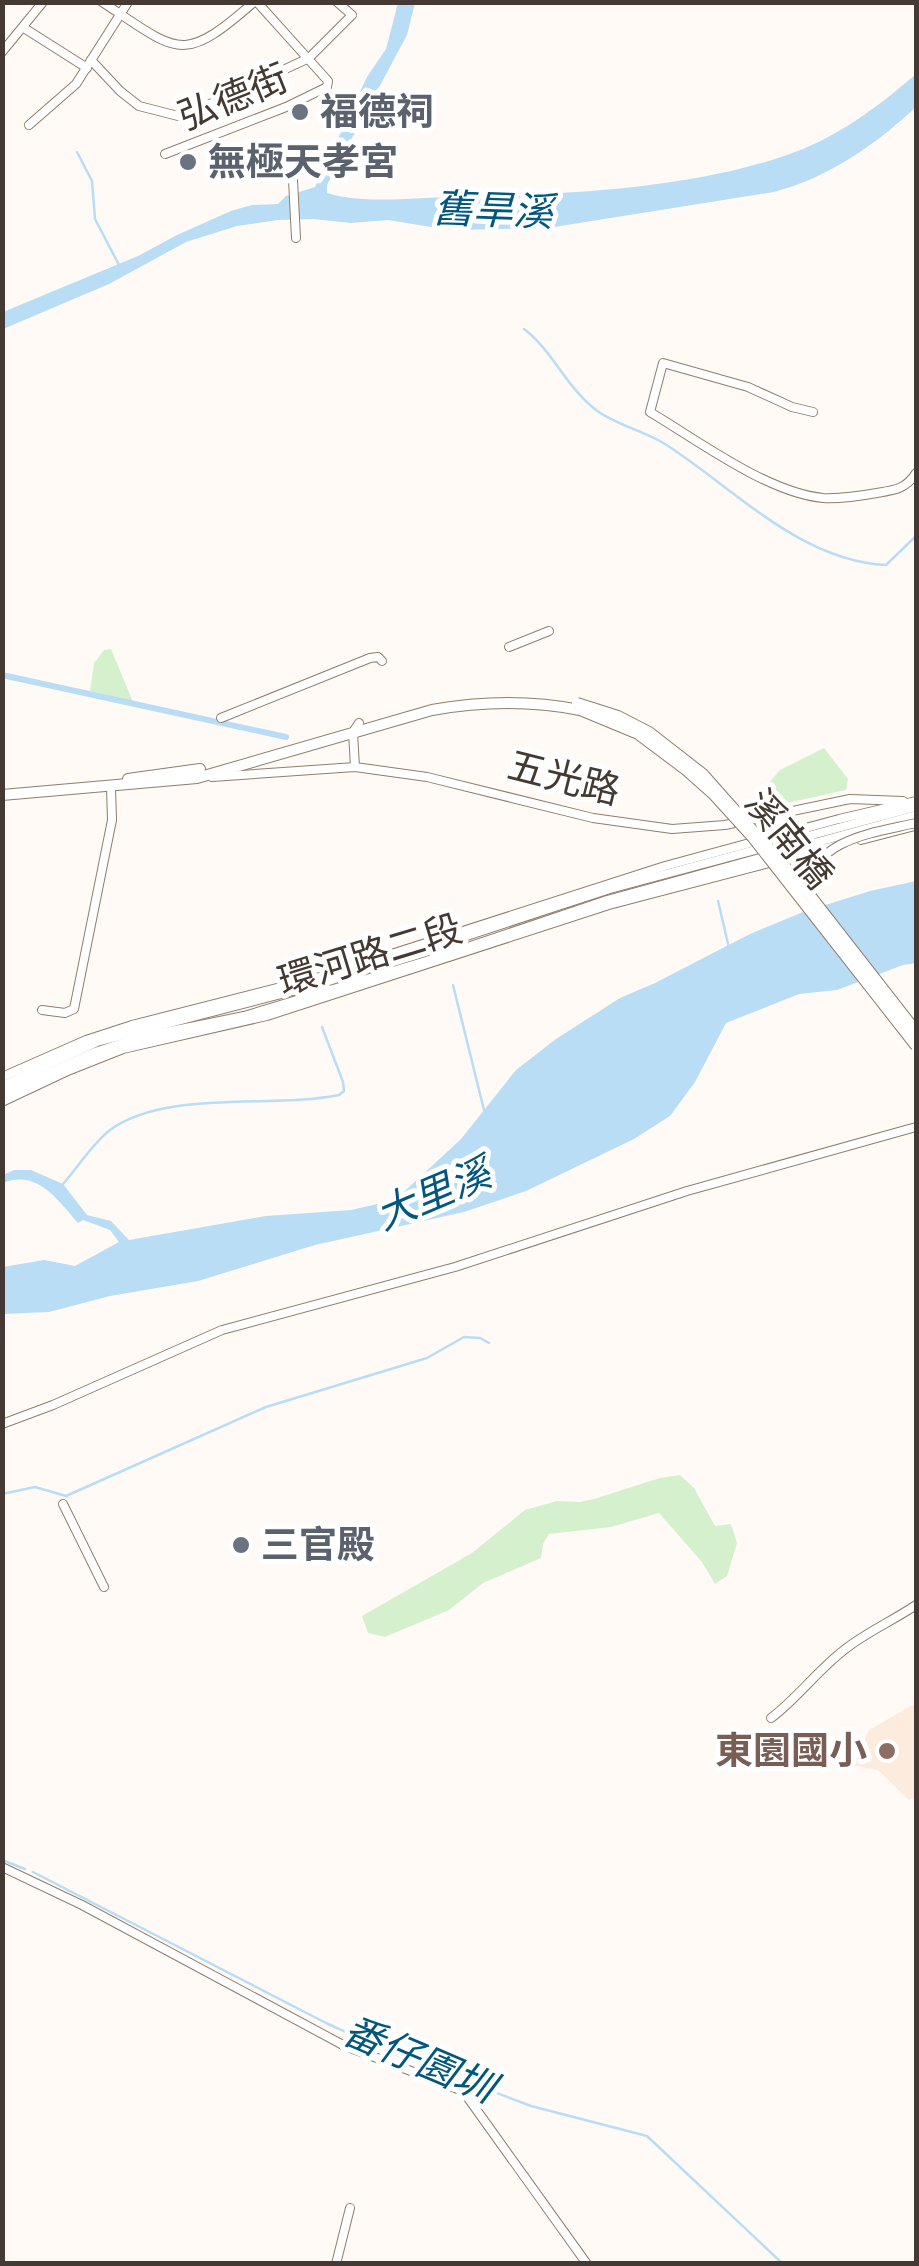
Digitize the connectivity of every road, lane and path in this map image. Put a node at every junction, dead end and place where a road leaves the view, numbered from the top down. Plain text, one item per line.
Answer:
1 (43, 2) edge
2 (102, 2) edge
3 (128, 2) edge
4 (255, 2) edge
5 (337, 2) edge
6 (120, 14) junction
7 (24, 28) junction
8 (2, 30) edge
9 (13, 40) junction
10 (2, 52) edge
11 (308, 58) junction
12 (89, 64) junction
13 (28, 125) dead end
14 (165, 154) dead end
15 (293, 180) dead end
16 (296, 238) dead end
17 (813, 412) dead end
18 (916, 474) edge
19 (549, 632) dead end
20 (509, 647) dead end
21 (382, 661) dead end
22 (579, 707) junction
23 (222, 718) dead end
24 (356, 728) junction
25 (355, 767) junction
26 (195, 774) junction
27 (112, 788) junction
28 (2, 792) edge
29 (915, 804) edge
30 (916, 821) edge
31 (751, 854) junction
32 (806, 890) junction
33 (42, 1010) dead end
34 (225, 1015) junction
35 (190, 1023) junction
36 (916, 1031) edge
37 (916, 1046) edge
38 (2, 1076) edge
39 (2, 1086) edge
40 (2, 1098) edge
41 (916, 1127) edge
42 (2, 1424) edge
43 (63, 1504) dead end
44 (104, 1587) dead end
45 (916, 1605) edge
46 (770, 1718) dead end
47 (2, 1867) edge
48 (350, 2208) dead end
49 (336, 2264) edge
50 (587, 2264) edge

1 - 7 street
2 - 6 street
3 - 6 street
4 - 6 street
4 - 11 street, 弘德街
5 - 11 street
6 - 12 street
7 - 9 street
7 - 12 street
8 - 9 street
9 - 10 street
11 - 12 street
11 - 14 street, 弘德街
12 - 13 street
15 - 16 street
17 - 18 street
19 - 20 street
21 - 23 street
22 - 24 main road, 五光路
22 - 32 main road, 溪南橋, bridge
22 - 37 main road, 溪南橋, bridge
24 - 25 street
24 - 26 main road, 五光路
25 - 26 street, 五光路
25 - 29 street, 五光路
26 - 27 main road, 五光路
26 - 28 main road, 五光路
27 - 28 main road, 五光路
27 - 33 street
29 - 31 street
30 - 31 street
30 - 32 street, bridge
31 - 34 street, 環河路二段
31 - 34 street, 環河路二段
32 - 36 main road, 溪南橋, bridge
34 - 35 street, 環河路二段
34 - 35 street, 環河路二段
35 - 38 street, 環河路二段
35 - 39 street, 環河路二段
35 - 40 street, 環河路二段
41 - 42 street
43 - 44 street
45 - 46 street
47 - 50 street
48 - 49 street

